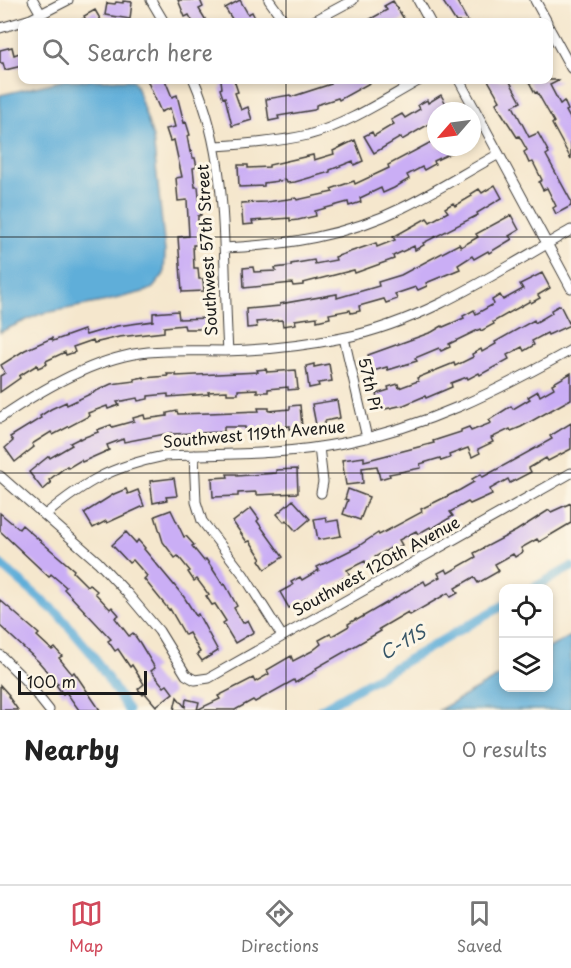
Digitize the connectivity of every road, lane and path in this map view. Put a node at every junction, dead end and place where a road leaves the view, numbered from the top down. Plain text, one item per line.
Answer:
1 (33, 0) edge
2 (68, 0) edge
3 (151, 0) edge
4 (269, 0) edge
5 (353, 0) edge
6 (418, 0) edge
7 (535, 0) edge
8 (41, 14) junction
9 (28, 18) edge
10 (162, 18) edge
11 (282, 18) edge
12 (319, 18) edge
13 (428, 18) edge
14 (545, 18) edge
15 (18, 21) edge
16 (0, 27) edge
17 (553, 34) edge
18 (571, 69) edge
19 (196, 84) edge
20 (412, 84) edge
21 (461, 84) edge
22 (215, 146) junction
23 (499, 154) junction
24 (571, 230) edge
25 (548, 244) junction
26 (224, 248) junction
27 (571, 288) edge
28 (344, 338) junction
29 (571, 350) edge
30 (228, 351) junction
31 (0, 418) edge
32 (366, 438) junction
33 (319, 447) junction
34 (194, 455) junction
35 (571, 473) edge
36 (0, 476) edge
37 (321, 493) dead end
38 (45, 515) junction
39 (282, 636) junction
40 (0, 655) edge
41 (49, 710) edge

1 - 8 street
2 - 8 street
3 - 10 street
4 - 11 street
5 - 12 street
6 - 13 street
7 - 14 street
8 - 9 street
15 - 16 street
17 - 18 street
19 - 22 street, Southwest 57th Street
20 - 22 street
21 - 23 street
22 - 26 street, Southwest 57th Street
23 - 25 street
23 - 26 street
24 - 25 street
25 - 27 street
25 - 28 street
26 - 30 street, Southwest 57th Street
28 - 30 street
28 - 32 street, 57th Pi
29 - 32 street, Southwest 119th Avenue
30 - 31 street
32 - 33 street, Southwest 119th Avenue
33 - 34 street, Southwest 119th Avenue
33 - 37 street
34 - 38 street, Southwest 119th Avenue
34 - 39 street
35 - 39 street, Southwest 120th Avenue
36 - 38 street
38 - 39 street, Southwest 120th Avenue
40 - 41 street

